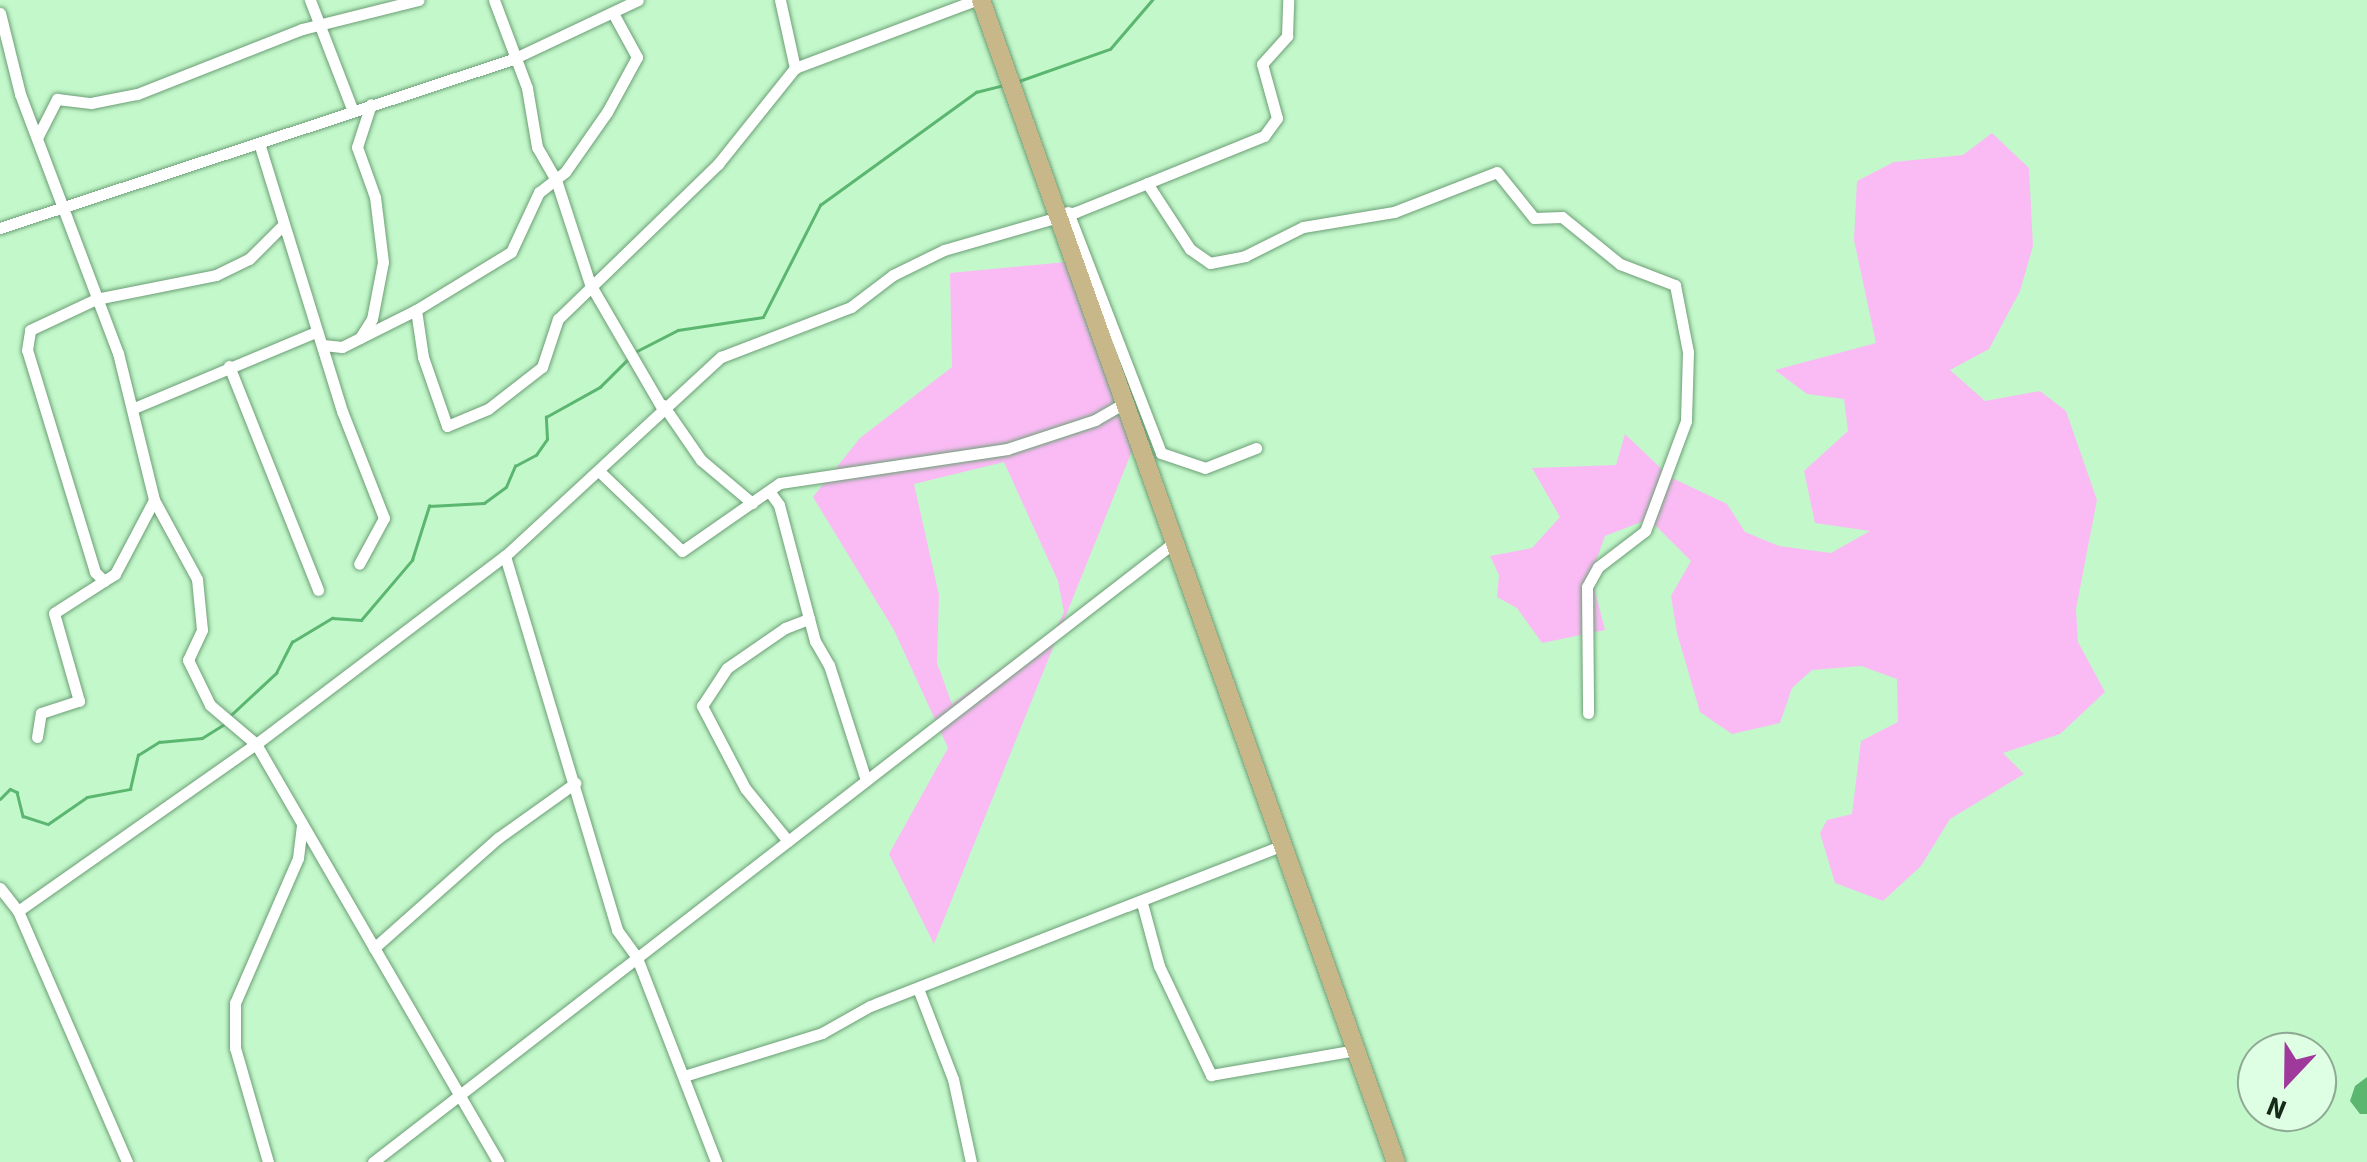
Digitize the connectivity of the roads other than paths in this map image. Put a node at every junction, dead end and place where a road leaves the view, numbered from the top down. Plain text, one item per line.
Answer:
1 (310, 0) edge
2 (418, 0) edge
3 (494, 0) edge
4 (638, 0) edge
5 (780, 0) edge
6 (979, 0) edge
7 (1288, 0) edge
8 (0, 13) edge
9 (614, 15) junction
10 (321, 26) junction
11 (513, 59) junction
12 (795, 68) junction
13 (371, 104) junction
14 (352, 109) junction
15 (37, 138) junction
16 (259, 143) junction
17 (556, 180) junction
18 (1147, 183) junction
19 (63, 203) junction
20 (1062, 212) junction
21 (283, 225) junction
22 (0, 228) edge
23 (590, 284) junction
24 (96, 300) junction
25 (416, 310) junction
26 (316, 332) junction
27 (360, 338) junction
28 (324, 345) junction
29 (230, 366) junction
30 (1124, 404) junction
31 (662, 405) junction
32 (134, 408) junction
33 (1256, 448) dead end
34 (601, 473) junction
35 (769, 490) junction
36 (154, 500) junction
37 (752, 502) junction
38 (1172, 544) junction
39 (505, 556) junction
40 (360, 564) dead end
41 (104, 580) junction
42 (318, 590) dead end
43 (809, 620) junction
44 (1588, 713) dead end
45 (37, 737) dead end
46 (256, 744) junction
47 (866, 780) junction
48 (575, 783) junction
49 (302, 824) junction
50 (788, 840) junction
51 (1281, 846) junction
52 (0, 888) edge
53 (1142, 903) junction
54 (18, 912) junction
55 (374, 948) junction
56 (637, 958) junction
57 (920, 991) junction
58 (1355, 1050) junction
59 (684, 1076) junction
60 (459, 1098) junction
61 (127, 1162) edge
62 (268, 1162) edge
63 (373, 1162) edge
64 (498, 1162) edge
65 (716, 1162) edge
66 (970, 1162) edge
67 (1396, 1162) edge

1 - 10 street
2 - 10 street
3 - 11 street
4 - 9 street
5 - 12 street
6 - 12 street
6 - 20 main road
7 - 18 street
8 - 15 street
9 - 11 street
9 - 17 street
10 - 14 street
10 - 15 street
11 - 13 street
11 - 17 street
12 - 23 street
13 - 14 street
13 - 27 street
14 - 16 street
15 - 19 street
16 - 19 street
16 - 21 street
17 - 23 street
17 - 25 street
18 - 20 street
18 - 44 street
19 - 22 street
19 - 24 street
20 - 30 main road
20 - 31 street
20 - 33 street
21 - 24 street
21 - 26 street
23 - 25 street
23 - 31 street
24 - 32 street
24 - 41 street
25 - 27 street
26 - 28 street
26 - 29 street
27 - 28 street
28 - 40 street
29 - 32 street
29 - 42 street
30 - 35 street
30 - 38 main road
31 - 34 street
31 - 37 street
32 - 36 street
34 - 37 street
34 - 39 street
35 - 37 street
35 - 43 street
36 - 41 street
36 - 46 street
38 - 47 street
38 - 51 main road
39 - 46 street
39 - 48 street
41 - 45 street
43 - 47 street
43 - 50 street
46 - 49 street
46 - 54 street
47 - 50 street
48 - 55 street
48 - 56 street
49 - 55 street
49 - 62 street
50 - 56 street
51 - 53 street
51 - 58 main road
52 - 54 street
53 - 57 street
53 - 58 street
54 - 61 street
55 - 60 street
56 - 59 street
56 - 60 street
57 - 59 street
57 - 66 street
58 - 67 main road
59 - 65 street
60 - 63 street
60 - 64 street

